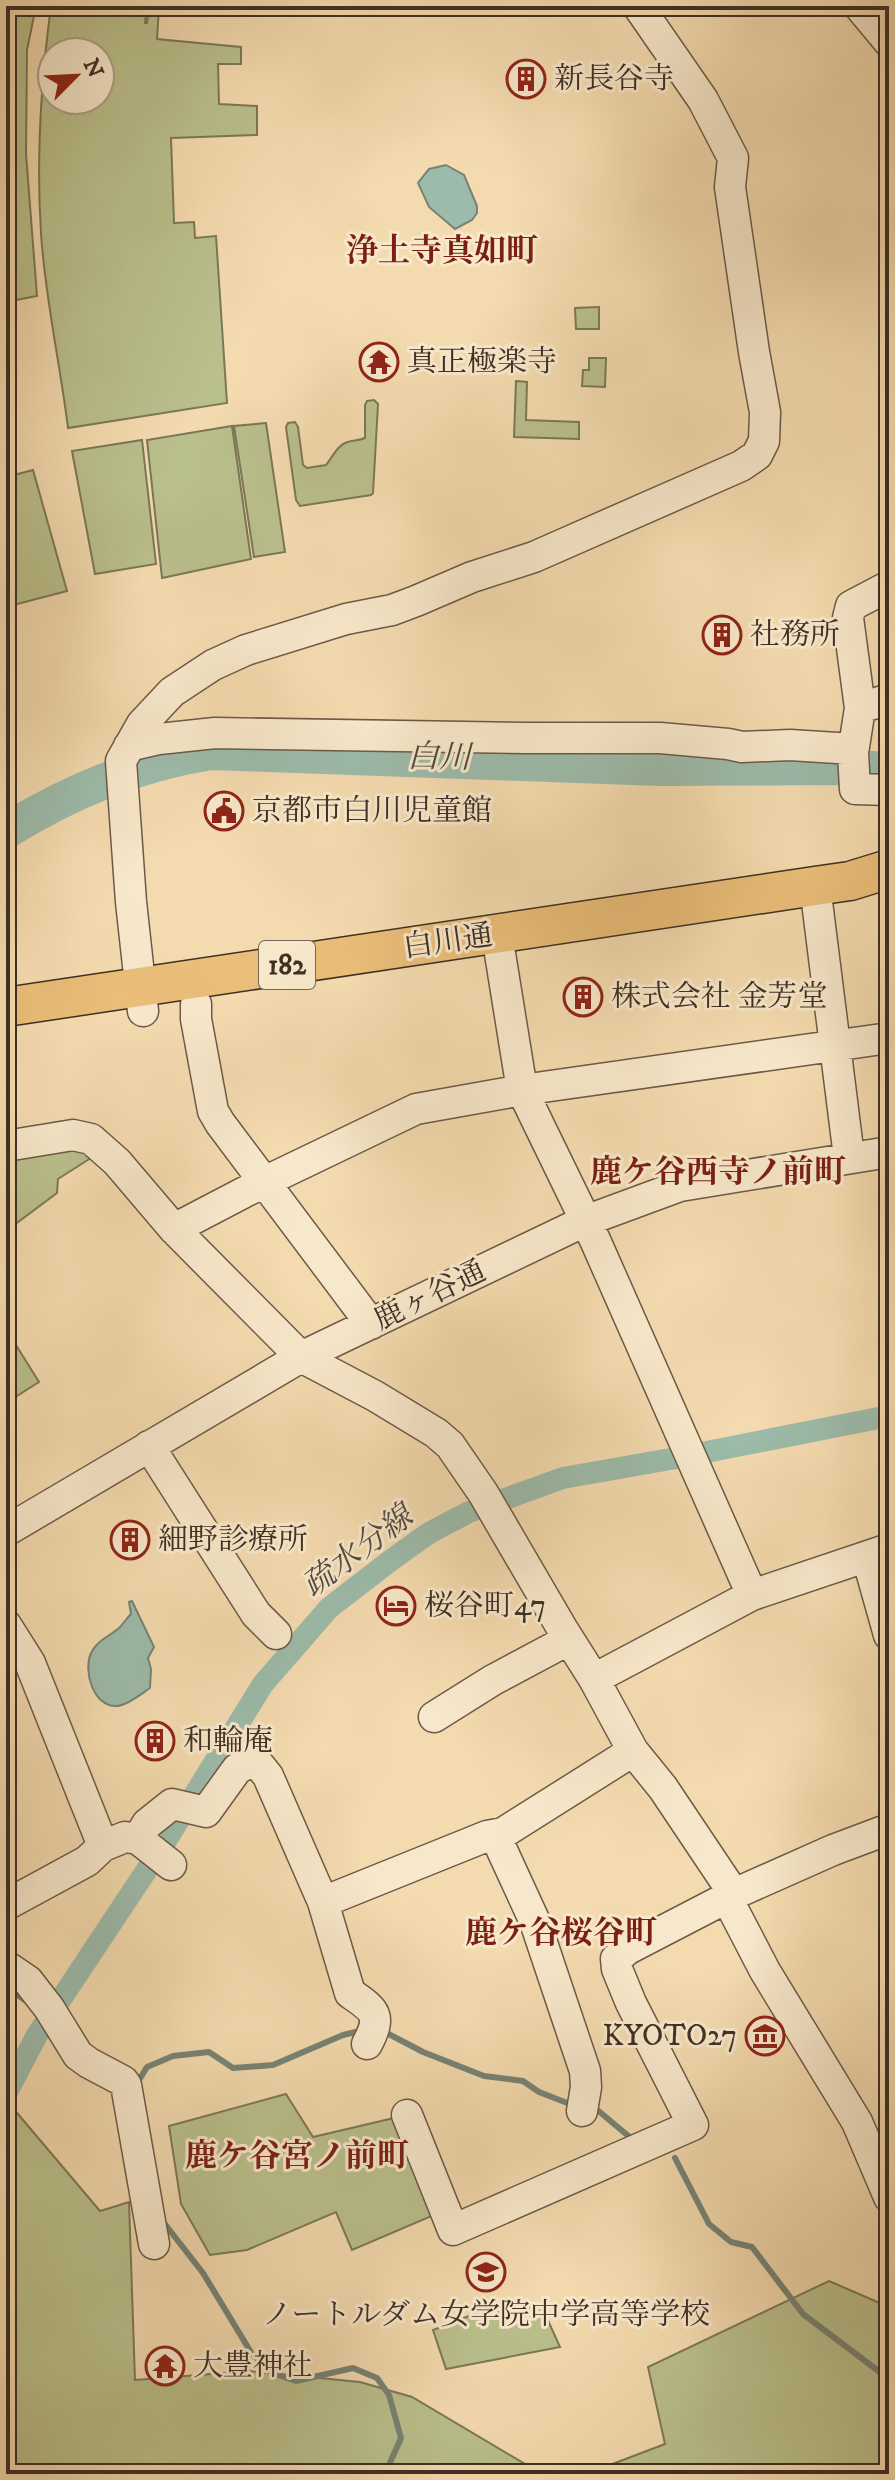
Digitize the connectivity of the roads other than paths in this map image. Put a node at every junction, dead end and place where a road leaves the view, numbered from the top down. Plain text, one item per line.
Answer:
1 (638, 6) edge
2 (859, 6) edge
3 (889, 42) edge
4 (889, 586) edge
5 (889, 699) edge
6 (860, 708) junction
7 (854, 761) junction
8 (124, 763) junction
9 (889, 790) edge
10 (889, 869) edge
11 (889, 895) edge
12 (817, 899) junction
13 (499, 946) junction
14 (142, 999) junction
15 (196, 1004) junction
16 (6, 1007) edge
17 (6, 1033) edge
18 (889, 1038) edge
19 (835, 1044) junction
20 (522, 1090) junction
21 (6, 1146) edge
22 (889, 1152) edge
23 (849, 1157) junction
24 (264, 1182) junction
25 (585, 1221) junction
26 (174, 1229) junction
27 (371, 1324) junction
28 (301, 1357) junction
29 (149, 1446) junction
30 (6, 1531) edge
31 (878, 1553) edge
32 (752, 1595) junction
33 (276, 1634) dead end
34 (889, 1635) edge
35 (568, 1640) junction
36 (10, 1642) edge
37 (594, 1679) junction
38 (434, 1717) dead end
39 (633, 1751) junction
40 (889, 1829) edge
41 (495, 1835) junction
42 (103, 1846) junction
43 (730, 1896) junction
44 (323, 1902) junction
45 (6, 1905) edge
46 (6, 1966) edge
47 (372, 2035) dead end
48 (583, 2106) dead end
49 (407, 2115) dead end
50 (889, 2197) edge
51 (154, 2244) dead end

1 - 8 street
2 - 3 street
4 - 6 street
5 - 6 street
6 - 7 street
7 - 8 street
7 - 9 street
8 - 14 street
10 - 12 main road, 白川通 / 182
11 - 12 main road, 白川通 / 182
12 - 13 main road, 白川通 / 182
12 - 19 street
13 - 14 main road, 白川通 / 182
13 - 15 main road, 白川通 / 182
13 - 20 street
14 - 15 main road, 白川通 / 182
14 - 16 main road, 白川通 / 182
14 - 17 main road, 白川通 / 182
15 - 24 street
18 - 19 street
19 - 20 street
19 - 23 street
20 - 24 street
20 - 25 street
21 - 26 street
22 - 23 street, 鹿ヶ谷通
23 - 25 street, 鹿ヶ谷通
24 - 26 street
24 - 27 street
25 - 27 street, 鹿ヶ谷通
25 - 32 street
26 - 28 street
27 - 28 street, 鹿ヶ谷通
28 - 29 street, 鹿ヶ谷通
28 - 35 street
29 - 30 street, 鹿ヶ谷通
29 - 33 street
31 - 32 street
31 - 34 street
32 - 37 street
35 - 37 street
35 - 38 street
36 - 42 street
37 - 39 street
39 - 41 street
39 - 43 street
40 - 43 street
41 - 44 street
41 - 48 street
42 - 44 street
42 - 45 street
43 - 49 street
43 - 50 street
44 - 47 street
46 - 51 street

